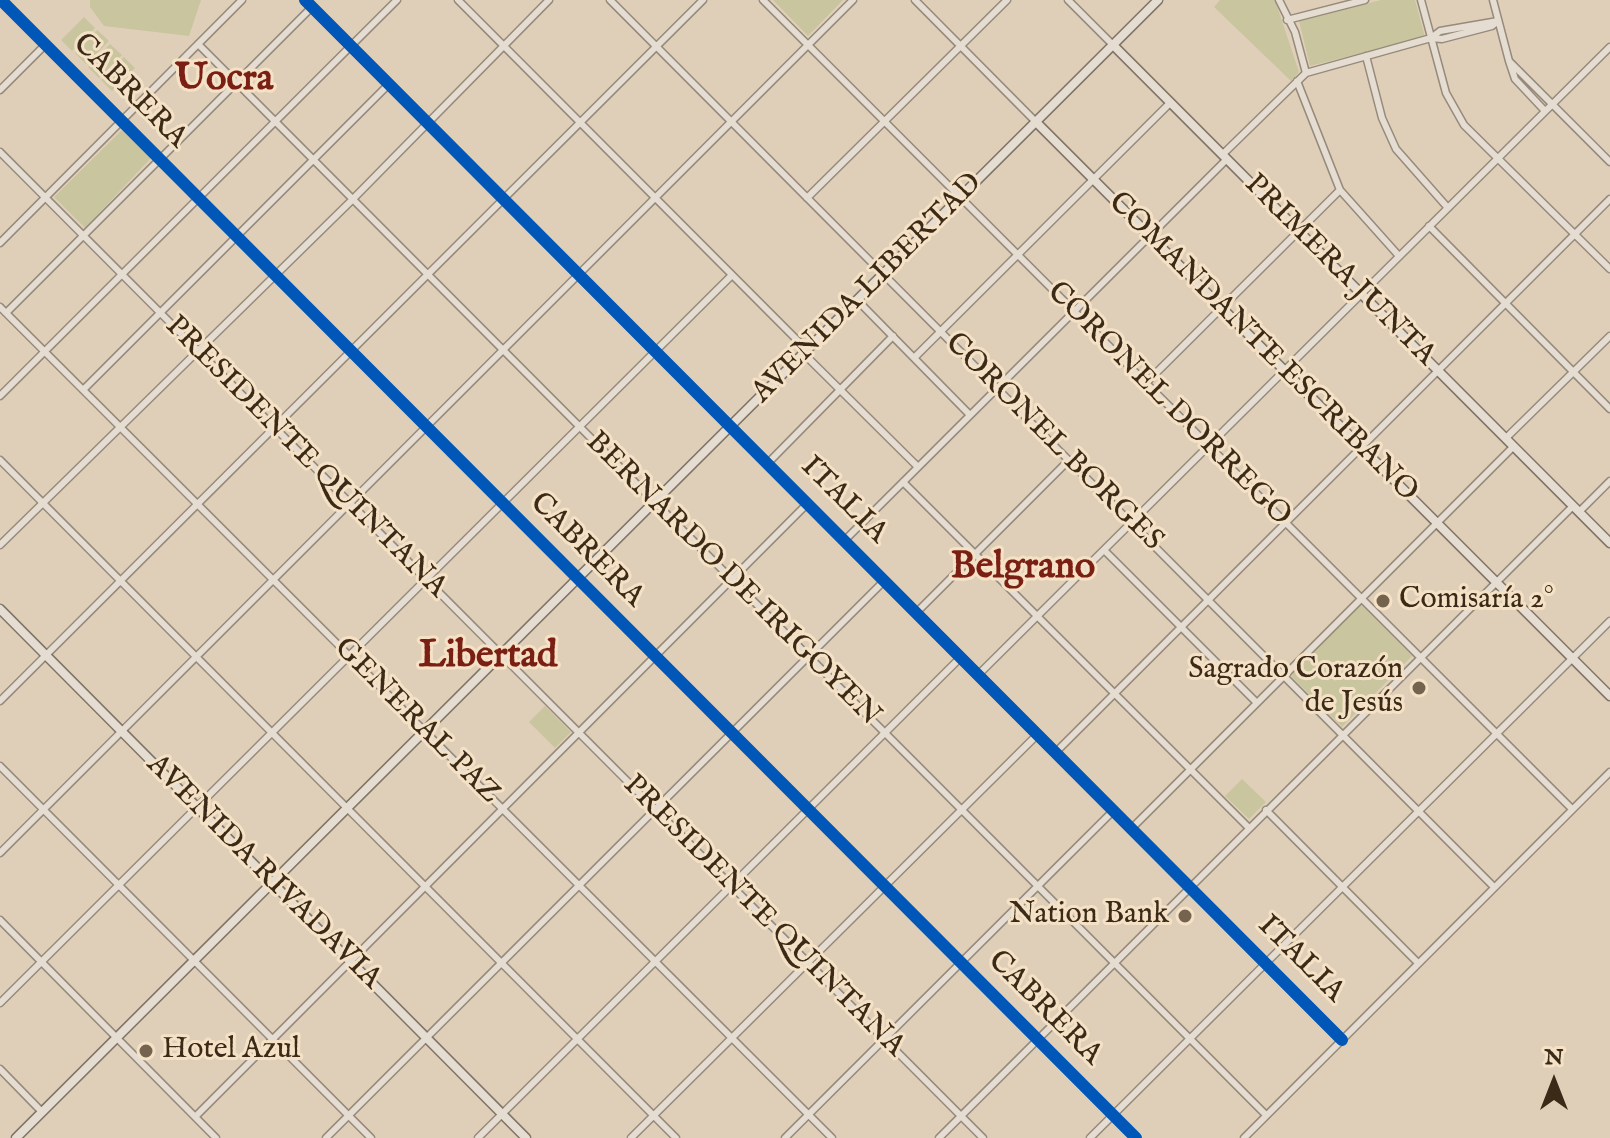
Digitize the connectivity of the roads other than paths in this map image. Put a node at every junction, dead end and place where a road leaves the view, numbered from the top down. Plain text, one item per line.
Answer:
1 (1, 0) edge
2 (242, 0) edge
3 (397, 0) edge
4 (458, 0) edge
5 (549, 0) edge
6 (610, 0) edge
7 (703, 0) edge
8 (763, 0) edge
9 (853, 0) edge
10 (915, 0) edge
11 (1007, 0) edge
12 (1068, 0) edge
13 (1158, 0) edge
14 (1279, 0) edge
15 (1365, 0) edge
16 (1421, 0) edge
17 (1493, 0) edge
18 (1350, 2) edge
19 (309, 3) edge
20 (1287, 20) junction
21 (1498, 21) junction
22 (1431, 38) junction
23 (198, 44) junction
24 (45, 45) junction
25 (503, 45) junction
26 (808, 45) junction
27 (1113, 45) junction
28 (351, 46) junction
29 (960, 46) junction
30 (657, 47) junction
31 (1609, 49) edge
32 (1366, 56) junction
33 (1509, 61) junction
34 (1306, 73) junction
35 (1297, 81) junction
36 (236, 83) junction
37 (389, 84) junction
38 (0, 90) edge
39 (1170, 103) junction
40 (1552, 104) junction
41 (1545, 111) junction
42 (121, 121) junction
43 (885, 121) junction
44 (732, 122) junction
45 (1036, 122) junction
46 (274, 123) junction
47 (427, 123) junction
48 (580, 123) junction
49 (0, 152) edge
50 (1225, 157) junction
51 (1499, 157) junction
52 (159, 159) junction
53 (312, 161) junction
54 (1610, 162) edge
55 (1093, 179) junction
56 (1340, 190) junction
57 (960, 197) junction
58 (45, 198) junction
59 (198, 198) junction
60 (655, 198) junction
61 (807, 198) junction
62 (503, 199) junction
63 (1610, 199) edge
64 (351, 201) junction
65 (1448, 208) junction
66 (1429, 226) junction
67 (1297, 230) junction
68 (1575, 234) junction
69 (83, 236) junction
70 (1150, 236) junction
71 (236, 237) junction
72 (0, 243) edge
73 (1017, 255) junction
74 (1399, 256) junction
75 (1610, 269) edge
76 (883, 274) junction
77 (121, 275) junction
78 (274, 275) junction
79 (579, 275) junction
80 (732, 275) junction
81 (426, 276) junction
82 (1361, 294) junction
83 (857, 300) junction
84 (1505, 304) junction
85 (0, 307) edge
86 (1221, 307) junction
87 (1074, 311) junction
88 (6, 313) junction
89 (160, 313) junction
90 (940, 332) junction
91 (893, 336) junction
92 (1610, 336) edge
93 (196, 350) junction
94 (45, 351) junction
95 (350, 351) junction
96 (502, 351) junction
97 (655, 351) junction
98 (805, 352) junction
99 (914, 358) junction
100 (1284, 370) junction
101 (1438, 370) junction
102 (1573, 372) junction
103 (1146, 383) junction
104 (996, 388) junction
105 (83, 390) junction
106 (840, 390) junction
107 (0, 396) edge
108 (1610, 409) edge
109 (970, 415) junction
110 (120, 426) junction
111 (731, 426) junction
112 (578, 427) junction
113 (274, 428) junction
114 (426, 428) junction
115 (1506, 438) junction
116 (1208, 446) junction
117 (1514, 446) junction
118 (1361, 447) junction
119 (0, 460) edge
120 (1069, 460) junction
121 (768, 463) junction
122 (918, 467) junction
123 (1610, 481) edge
124 (903, 482) junction
125 (654, 502) junction
126 (43, 503) junction
127 (501, 503) junction
128 (808, 503) junction
129 (197, 504) junction
130 (350, 504) junction
131 (1576, 509) junction
132 (1132, 522) junction
133 (1286, 523) junction
134 (1437, 523) junction
135 (845, 540) junction
136 (1610, 543) edge
137 (0, 545) edge
138 (1104, 550) junction
139 (975, 554) junction
140 (425, 579) junction
141 (578, 579) junction
142 (120, 580) junction
143 (274, 580) junction
144 (732, 580) junction
145 (885, 580) junction
146 (1496, 582) junction
147 (1361, 599) junction
148 (1209, 600) junction
149 (0, 609) edge
150 (917, 612) junction
151 (1037, 616) junction
152 (1610, 621) edge
153 (1181, 627) junction
154 (501, 654) junction
155 (46, 655) junction
156 (350, 656) junction
157 (655, 656) junction
158 (197, 657) junction
159 (808, 657) junction
160 (961, 657) junction
161 (1420, 657) junction
162 (1572, 658) junction
163 (979, 674) junction
164 (1284, 676) junction
165 (1115, 694) junction
166 (1610, 696) edge
167 (0, 701) edge
168 (1257, 703) junction
169 (425, 730) junction
170 (122, 732) junction
171 (579, 733) junction
172 (732, 733) junction
173 (884, 733) junction
174 (1496, 733) junction
175 (273, 734) junction
176 (1038, 734) junction
177 (1343, 734) junction
178 (1056, 752) junction
179 (0, 766) edge
180 (1190, 769) junction
181 (1610, 772) edge
182 (347, 808) junction
183 (199, 809) junction
184 (503, 809) junction
185 (808, 809) junction
186 (1572, 809) junction
187 (43, 810) junction
188 (656, 810) junction
189 (961, 810) junction
190 (1114, 810) junction
191 (1266, 810) junction
192 (1418, 811) junction
193 (1132, 828) junction
194 (1249, 828) junction
195 (0, 853) edge
196 (272, 882) junction
197 (731, 885) junction
198 (120, 886) junction
199 (580, 886) junction
200 (884, 886) junction
201 (1038, 886) junction
202 (1190, 886) junction
203 (426, 887) junction
204 (1342, 887) junction
205 (1494, 887) junction
206 (0, 920) edge
207 (193, 960) junction
208 (655, 961) junction
209 (42, 962) junction
210 (351, 962) junction
211 (808, 962) junction
212 (1266, 962) junction
213 (502, 963) junction
214 (961, 963) junction
215 (1114, 963) junction
216 (1418, 963) junction
217 (0, 1003) edge
218 (116, 1037) junction
219 (427, 1038) junction
220 (732, 1038) junction
221 (1189, 1038) junction
222 (272, 1039) junction
223 (577, 1039) junction
224 (885, 1039) junction
225 (1037, 1039) junction
226 (1342, 1040) junction
227 (0, 1069) edge
228 (42, 1112) junction
229 (502, 1114) junction
230 (654, 1115) junction
231 (809, 1115) junction
232 (1113, 1115) junction
233 (1266, 1115) junction
234 (349, 1116) junction
235 (961, 1116) junction
236 (195, 1117) junction
237 (16, 1138) edge
238 (216, 1138) edge
239 (326, 1138) edge
240 (371, 1138) edge
241 (478, 1138) edge
242 (526, 1138) edge
243 (631, 1138) edge
244 (676, 1138) edge
245 (785, 1138) edge
246 (832, 1138) edge
247 (939, 1138) edge
248 (983, 1138) edge
249 (1090, 1138) edge
250 (1136, 1138) edge
251 (1244, 1138) edge

1 - 24 street, CABRERA
2 - 23 street
3 - 28 street
4 - 25 street
5 - 25 street
6 - 30 street, CORONEL BORGES
7 - 30 street
8 - 26 street, CORONEL DORREGO
9 - 26 street
10 - 29 street, COMANDANTE ESCRIBANO
11 - 29 street
12 - 27 street, PRIMERA JUNTA
13 - 27 main road, AVENIDA LIBERTAD
14 - 20 street
15 - 18 street
16 - 22 street
17 - 21 street
18 - 20 street
19 - 28 main road, ITALIA
19 - 36 street
20 - 34 street
21 - 22 street
21 - 33 street
22 - 32 street
22 - 51 street
23 - 36 street, BERNARDO DE IRIGOYEN
23 - 42 street
24 - 38 street
24 - 42 street, CABRERA
25 - 47 street
25 - 48 street
26 - 43 street, CORONEL DORREGO
26 - 44 street
27 - 39 main road, PRIMERA JUNTA
27 - 45 main road, AVENIDA LIBERTAD
28 - 37 main road, ITALIA
28 - 46 street
29 - 43 street
29 - 45 street, COMANDANTE ESCRIBANO
30 - 44 street, CORONEL BORGES
30 - 48 street
31 - 40 street
32 - 34 street
32 - 65 street
33 - 40 street
33 - 41 street
34 - 35 street
35 - 50 street
35 - 56 street
36 - 46 street, BERNARDO DE IRIGOYEN
36 - 52 street
37 - 47 main road, ITALIA
37 - 53 street
39 - 50 main road, PRIMERA JUNTA
39 - 55 street
40 - 41 street
40 - 54 street
41 - 51 street
42 - 52 street, CABRERA
42 - 58 street
43 - 57 street, CORONEL DORREGO
43 - 61 street
44 - 60 street
44 - 61 street, CORONEL BORGES
45 - 55 main road, COMANDANTE ESCRIBANO
45 - 57 main road, AVENIDA LIBERTAD
46 - 53 street, BERNARDO DE IRIGOYEN
46 - 59 street
47 - 62 main road, ITALIA
47 - 64 street
48 - 60 street
48 - 62 street
49 - 58 street, PRESIDENTE QUINTANA
50 - 67 main road, PRIMERA JUNTA
50 - 70 street
51 - 65 street
51 - 68 street
52 - 59 street, CABRERA
52 - 69 street
53 - 64 street, BERNARDO DE IRIGOYEN
53 - 71 street
55 - 70 main road, COMANDANTE ESCRIBANO
55 - 73 street
56 - 67 street
56 - 74 street
57 - 73 street, CORONEL DORREGO
57 - 76 main road, AVENIDA LIBERTAD
58 - 69 street, PRESIDENTE QUINTANA
58 - 72 street
59 - 71 street, CABRERA
59 - 77 street
60 - 79 street
60 - 80 street
61 - 76 street, CORONEL BORGES
62 - 79 main road, ITALIA
62 - 81 street
63 - 68 street
64 - 78 street
64 - 81 street, BERNARDO DE IRIGOYEN
65 - 66 street
66 - 74 street
66 - 84 street
67 - 82 main road, PRIMERA JUNTA
67 - 86 street
68 - 75 street
68 - 84 street
69 - 77 street, PRESIDENTE QUINTANA
69 - 88 street
70 - 86 main road, COMANDANTE ESCRIBANO
70 - 87 street
71 - 78 street, CABRERA
71 - 89 street
73 - 87 street, CORONEL DORREGO
73 - 90 street
74 - 82 street
76 - 83 main road, AVENIDA LIBERTAD
76 - 90 street, CORONEL BORGES
77 - 89 street, PRESIDENTE QUINTANA
77 - 94 street
78 - 93 street
78 - 95 street, CABRERA
79 - 96 street
79 - 97 main road, ITALIA
80 - 97 street
80 - 98 street
81 - 95 street
81 - 96 street, BERNARDO DE IRIGOYEN
82 - 100 street
82 - 101 main road, PRIMERA JUNTA
83 - 91 street
83 - 98 main road, AVENIDA LIBERTAD
84 - 101 street
84 - 102 street
85 - 88 street, GENERAL PAZ
86 - 100 main road, COMANDANTE ESCRIBANO
86 - 103 street
87 - 103 street, CORONEL DORREGO
87 - 104 street
88 - 94 street, GENERAL PAZ
89 - 93 street, PRESIDENTE QUINTANA
89 - 105 street
90 - 99 street
90 - 104 street, CORONEL BORGES
91 - 99 street
91 - 106 street
92 - 102 street
93 - 110 street
93 - 113 street, PRESIDENTE QUINTANA
94 - 105 street, GENERAL PAZ
94 - 107 street
95 - 113 street
95 - 114 street, CABRERA
96 - 112 street, BERNARDO DE IRIGOYEN
96 - 114 street
97 - 111 main road, ITALIA
97 - 112 street
98 - 106 street
98 - 111 main road, AVENIDA LIBERTAD
99 - 109 street
100 - 116 street
100 - 118 main road, COMANDANTE ESCRIBANO
101 - 115 main road, PRIMERA JUNTA
101 - 118 street
102 - 108 street
102 - 115 street
103 - 116 street, CORONEL DORREGO
104 - 109 street
104 - 120 street, CORONEL BORGES
105 - 110 street, GENERAL PAZ
106 - 121 street
106 - 122 street
109 - 122 street
110 - 126 street
110 - 129 street, GENERAL PAZ
111 - 121 main road, ITALIA
111 - 125 main road, AVENIDA LIBERTAD
112 - 125 street, BERNARDO DE IRIGOYEN
112 - 127 street
113 - 129 street
113 - 130 street, PRESIDENTE QUINTANA
114 - 127 street, CABRERA
114 - 130 street
115 - 117 main road, PRIMERA JUNTA
116 - 132 street
116 - 133 street, CORONEL DORREGO
117 - 131 main road, PRIMERA JUNTA
117 - 134 street
118 - 133 street
118 - 134 main road, COMANDANTE ESCRIBANO
119 - 126 street
120 - 132 street, CORONEL BORGES
120 - 139 street
121 - 128 main road, ITALIA
122 - 124 street
123 - 131 street
124 - 135 street
124 - 139 street
125 - 141 main road, AVENIDA LIBERTAD
125 - 144 street, BERNARDO DE IRIGOYEN
126 - 137 street
126 - 142 street
127 - 140 street
127 - 141 street, CABRERA
128 - 135 main road, ITALIA
128 - 144 street
129 - 142 street
129 - 143 street, GENERAL PAZ
130 - 140 street, PRESIDENTE QUINTANA
130 - 143 street
131 - 136 main road, PRIMERA JUNTA
131 - 146 street
132 - 138 street
132 - 148 street, CORONEL BORGES
133 - 147 street, CORONEL DORREGO
133 - 148 street
134 - 146 main road, COMANDANTE ESCRIBANO
134 - 147 street
135 - 145 main road, ITALIA
138 - 151 street
138 - 153 street
139 - 150 street
139 - 151 street
140 - 154 street, PRESIDENTE QUINTANA
140 - 156 street
141 - 154 main road, AVENIDA LIBERTAD
141 - 157 street, CABRERA
142 - 155 street
142 - 158 street
143 - 156 street, GENERAL PAZ
143 - 158 street
144 - 157 street
144 - 159 street, BERNARDO DE IRIGOYEN
145 - 150 main road, ITALIA
145 - 159 street
146 - 161 street
146 - 162 main road, COMANDANTE ESCRIBANO
147 - 161 street, CORONEL DORREGO
147 - 164 street
148 - 153 street
148 - 164 street, CORONEL BORGES
149 - 155 main road, AVENIDA RIVADAVIA
150 - 160 main road, ITALIA
151 - 163 street
151 - 165 street
152 - 162 street
153 - 165 street
153 - 168 street
154 - 169 main road, AVENIDA LIBERTAD
154 - 171 street, PRESIDENTE QUINTANA
155 - 167 street
155 - 170 main road, AVENIDA RIVADAVIA
156 - 169 street, GENERAL PAZ
156 - 175 street
157 - 171 street
157 - 172 street, CABRERA
158 - 170 street
158 - 175 street
159 - 172 street
159 - 173 street, BERNARDO DE IRIGOYEN
160 - 163 main road, ITALIA
160 - 173 street
161 - 174 street, CORONEL DORREGO
161 - 177 street
162 - 166 main road, COMANDANTE ESCRIBANO
162 - 174 street
163 - 176 main road, ITALIA
164 - 168 street
164 - 177 street, CORONEL BORGES
165 - 178 street
165 - 180 street
168 - 180 street
169 - 182 main road, AVENIDA LIBERTAD
169 - 184 street, GENERAL PAZ
170 - 183 main road, AVENIDA RIVADAVIA
170 - 187 street
171 - 184 street
171 - 188 street, PRESIDENTE QUINTANA
172 - 185 street, CABRERA
172 - 188 street
173 - 185 street
173 - 189 street, BERNARDO DE IRIGOYEN
174 - 186 street, CORONEL DORREGO
174 - 192 street
175 - 182 street
175 - 183 street
176 - 178 main road, ITALIA
176 - 189 street
177 - 191 street
177 - 192 street, CORONEL BORGES
178 - 190 main road, ITALIA
179 - 187 street
180 - 193 street
180 - 194 street
181 - 186 street
182 - 196 main road, AVENIDA LIBERTAD
182 - 203 street
183 - 196 main road, AVENIDA RIVADAVIA
183 - 198 street
184 - 199 street, GENERAL PAZ
184 - 203 street
185 - 197 street
185 - 200 street, CABRERA
186 - 205 street
187 - 195 street
187 - 198 street
188 - 197 street, PRESIDENTE QUINTANA
188 - 199 street
189 - 200 street
189 - 201 street, BERNARDO DE IRIGOYEN
190 - 193 main road, ITALIA
190 - 201 street
191 - 194 street
191 - 204 street
192 - 204 street
192 - 205 street, CORONEL BORGES
193 - 202 main road, ITALIA
194 - 202 street
196 - 207 main road, AVENIDA LIBERTAD
196 - 210 main road, AVENIDA RIVADAVIA
197 - 208 street
197 - 211 street, PRESIDENTE QUINTANA
198 - 207 street
198 - 209 street
199 - 208 street, GENERAL PAZ
199 - 213 street
200 - 211 street
200 - 214 street, CABRERA
201 - 214 street
201 - 215 street, BERNARDO DE IRIGOYEN
202 - 212 main road, ITALIA
202 - 215 street
203 - 210 street
203 - 213 street
204 - 212 street
204 - 216 street
205 - 216 street
206 - 209 street
207 - 218 main road, AVENIDA LIBERTAD
207 - 222 street
208 - 220 street, GENERAL PAZ
208 - 223 street
209 - 217 street
209 - 218 street
210 - 219 main road, AVENIDA RIVADAVIA
210 - 222 street
211 - 220 street
211 - 224 street, PRESIDENTE QUINTANA
212 - 221 street
212 - 226 main road, ITALIA
213 - 219 street
213 - 223 street
214 - 224 street
214 - 225 street, CABRERA
215 - 221 street, BERNARDO DE IRIGOYEN
215 - 225 street
216 - 226 street
218 - 228 main road, AVENIDA LIBERTAD
218 - 236 street
219 - 229 main road, AVENIDA RIVADAVIA
219 - 234 street
220 - 230 street
220 - 231 street, GENERAL PAZ
221 - 232 street
221 - 233 street, BERNARDO DE IRIGOYEN
222 - 234 street
222 - 236 street
223 - 229 street
223 - 230 street
224 - 231 street
224 - 235 street, PRESIDENTE QUINTANA
225 - 232 street, CABRERA
225 - 235 street
226 - 233 street
227 - 228 street
228 - 237 main road, AVENIDA LIBERTAD
229 - 241 street
229 - 242 main road, AVENIDA RIVADAVIA
230 - 243 street
230 - 244 street
231 - 245 street
231 - 246 street, GENERAL PAZ
232 - 249 street
232 - 250 street, CABRERA
233 - 251 street
234 - 239 street
234 - 240 street
235 - 247 street
235 - 248 street, PRESIDENTE QUINTANA
236 - 238 street

